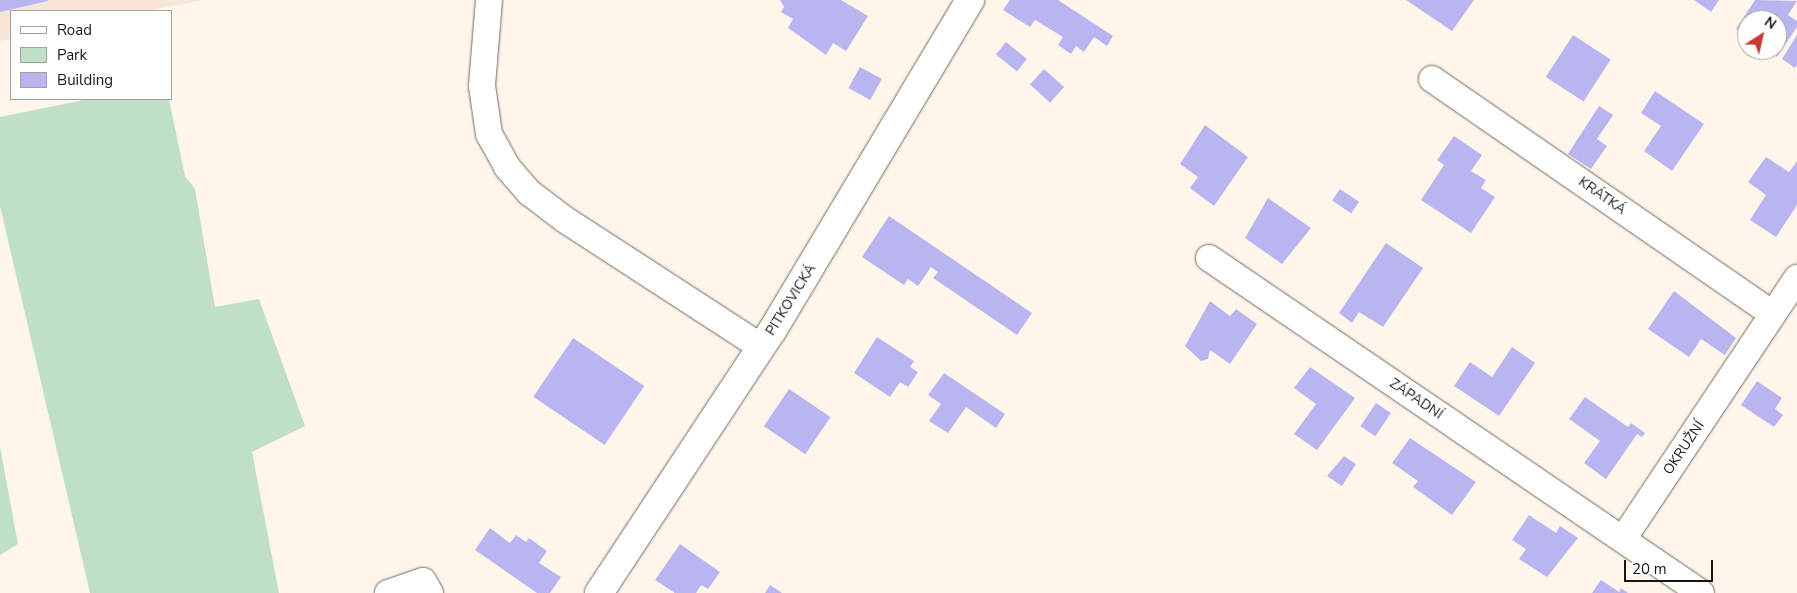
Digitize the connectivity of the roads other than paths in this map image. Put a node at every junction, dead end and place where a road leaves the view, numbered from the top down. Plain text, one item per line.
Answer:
1 (489, 0) edge
2 (970, 0) edge
3 (1432, 79) dead end
4 (1209, 258) dead end
5 (1797, 278) edge
6 (1773, 314) junction
7 (761, 347) junction
8 (1623, 539) junction
9 (426, 587) edge
10 (388, 593) edge
11 (599, 593) edge
12 (1701, 593) edge

1 - 7 street
2 - 7 street, PITKOVICKÁ
3 - 6 street, KRÁTKÁ
4 - 8 street, ZÁPADNÍ
5 - 6 street, OKRUŽNÍ
6 - 8 street, OKRUŽNÍ
7 - 11 street, PITKOVICKÁ
8 - 12 street
9 - 10 street

